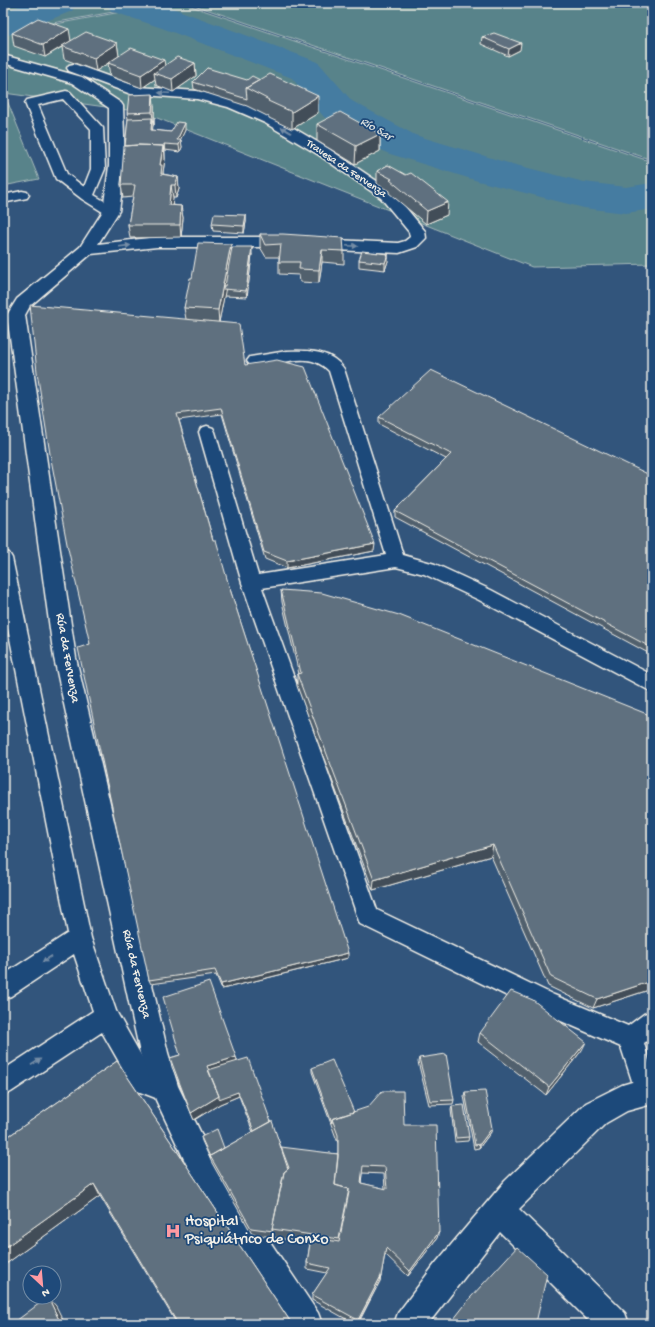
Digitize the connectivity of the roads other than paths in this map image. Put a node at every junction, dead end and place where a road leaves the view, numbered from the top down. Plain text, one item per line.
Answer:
1 (3, 59) edge
2 (29, 66) junction
3 (22, 195) dead end
4 (87, 196) junction
5 (3, 199) edge
6 (111, 211) junction
7 (86, 250) junction
8 (255, 361) dead end
9 (207, 432) dead end
10 (3, 558) edge
11 (396, 560) junction
12 (250, 583) junction
13 (8, 607) edge
14 (652, 684) edge
15 (80, 938) junction
16 (3, 988) edge
17 (106, 1016) junction
18 (652, 1022) edge
19 (631, 1039) junction
20 (3, 1084) edge
21 (166, 1090) junction
22 (649, 1091) edge
23 (499, 1211) junction
24 (307, 1324) edge
25 (409, 1324) edge
26 (614, 1324) edge

1 - 2 street, Rúa da Fervenza
2 - 6 street, Rúa da Fervenza
7 -> 2 street, Travesa da Fervenza
3 - 5 lane
4 - 4 lane
4 - 6 lane
6 - 7 street, Rúa da Fervenza
7 - 21 street, Rúa da Fervenza
8 - 11 lane
9 - 12 lane
10 - 13 lane
11 - 12 lane
11 - 14 lane
12 - 19 lane
13 - 15 lane
15 -> 16 lane
15 - 17 lane
20 -> 17 lane
17 - 21 lane
18 - 19 lane
19 - 22 lane
21 - 24 street, Rúa da Fervenza
22 - 23 street
23 - 25 street
23 - 26 street

